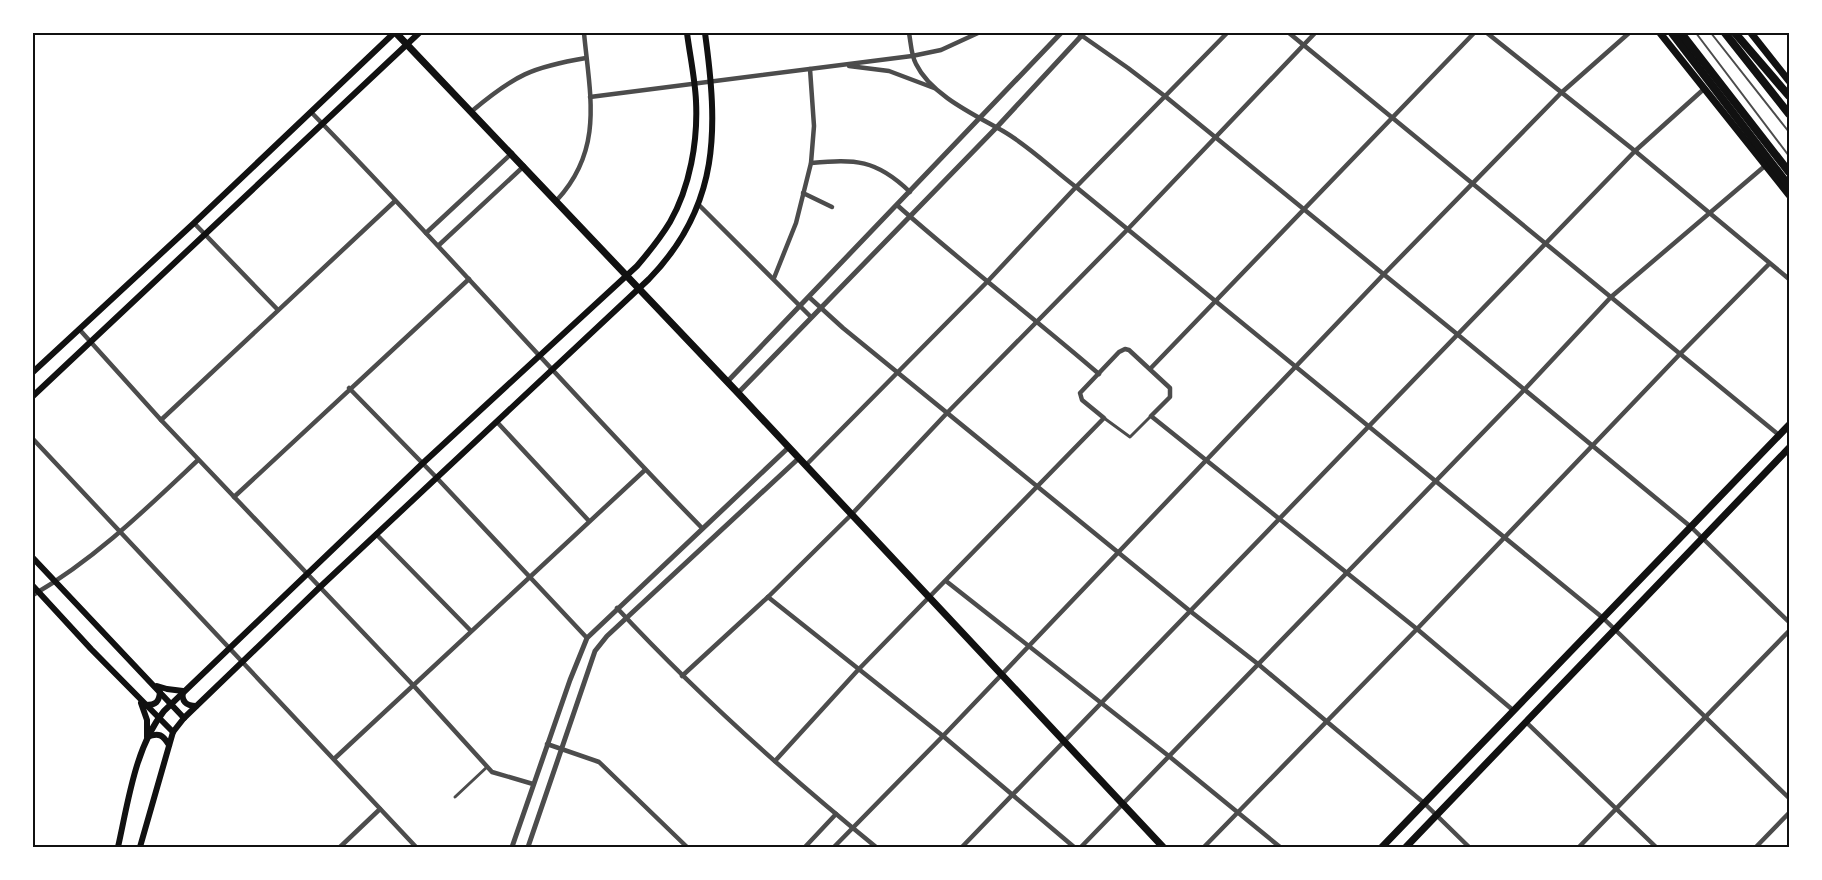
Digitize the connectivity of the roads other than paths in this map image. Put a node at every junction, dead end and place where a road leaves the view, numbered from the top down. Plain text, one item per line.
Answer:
1 (395, 33) edge
2 (419, 33) edge
3 (584, 33) edge
4 (687, 33) edge
5 (705, 33) edge
6 (909, 33) edge
7 (978, 33) edge
8 (1061, 33) edge
9 (1227, 33) edge
10 (1289, 33) edge
11 (1316, 33) edge
12 (1473, 33) edge
13 (1487, 33) edge
14 (1629, 33) edge
15 (1660, 33) edge
16 (1672, 33) edge
17 (1682, 33) edge
18 (1696, 33) edge
19 (1711, 33) edge
20 (1725, 33) edge
21 (1735, 33) edge
22 (1751, 33) edge
23 (1082, 34) edge
24 (407, 44) junction
25 (1303, 46) junction
26 (912, 56) junction
27 (586, 58) junction
28 (842, 65) junction
29 (810, 69) junction
30 (1789, 81) edge
31 (712, 82) junction
32 (694, 84) junction
33 (1705, 88) junction
34 (939, 90) junction
35 (1561, 93) junction
36 (1789, 96) edge
37 (591, 97) junction
38 (1166, 98) junction
39 (472, 111) junction
40 (311, 112) junction
41 (1789, 114) edge
42 (1392, 118) junction
43 (979, 119) junction
44 (323, 124) junction
45 (996, 128) junction
46 (1789, 132) edge
47 (1215, 139) junction
48 (1635, 151) junction
49 (512, 153) junction
50 (1789, 156) edge
51 (811, 164) junction
52 (1766, 165) junction
53 (524, 166) junction
54 (1789, 172) edge
55 (1473, 183) junction
56 (1789, 186) edge
57 (1076, 187) junction
58 (910, 192) junction
59 (803, 193) junction
60 (1789, 195) edge
61 (557, 200) junction
62 (395, 201) junction
63 (698, 204) junction
64 (897, 205) junction
65 (832, 207) dead end
66 (1305, 210) junction
67 (909, 215) junction
68 (1709, 215) junction
69 (194, 223) junction
70 (1127, 230) junction
71 (426, 232) junction
72 (206, 235) junction
73 (1545, 243) junction
74 (439, 245) junction
75 (1769, 264) junction
76 (779, 267) junction
77 (768, 272) junction
78 (627, 275) junction
79 (1383, 275) junction
80 (774, 278) junction
81 (469, 279) junction
82 (1789, 279) edge
83 (987, 282) junction
84 (639, 288) junction
85 (808, 297) junction
86 (1611, 297) junction
87 (1216, 301) junction
88 (800, 306) junction
89 (820, 307) junction
90 (278, 310) junction
91 (811, 316) junction
92 (1037, 320) junction
93 (79, 329) junction
94 (1457, 334) junction
95 (91, 341) junction
96 (1680, 354) junction
97 (541, 356) junction
98 (552, 368) junction
99 (1295, 368) junction
100 (1150, 369) junction
101 (33, 372) edge
102 (898, 373) junction
103 (1099, 374) junction
104 (727, 382) junction
105 (349, 388) junction
106 (1525, 389) junction
107 (738, 393) junction
108 (33, 396) edge
109 (947, 412) junction
110 (1152, 416) junction
111 (1104, 418) junction
112 (161, 420) junction
113 (496, 422) junction
114 (1789, 425) edge
115 (1367, 426) junction
116 (1779, 435) junction
117 (33, 439) edge
118 (1593, 445) junction
119 (789, 447) junction
120 (1789, 448) edge
121 (800, 458) junction
122 (198, 460) junction
123 (1208, 460) junction
124 (423, 464) junction
125 (806, 465) junction
126 (645, 470) junction
127 (436, 477) junction
128 (1436, 482) junction
129 (1037, 486) junction
130 (234, 497) junction
131 (852, 514) junction
132 (1278, 519) junction
133 (590, 521) junction
134 (1691, 527) junction
135 (702, 528) junction
136 (122, 532) junction
137 (376, 534) junction
138 (1505, 538) junction
139 (1702, 538) junction
140 (1118, 552) junction
141 (33, 558) edge
142 (307, 574) junction
143 (1346, 574) junction
144 (529, 577) junction
145 (946, 581) junction
146 (55, 582) junction
147 (33, 586) edge
148 (320, 587) junction
149 (36, 593) edge
150 (768, 597) junction
151 (930, 597) junction
152 (617, 608) junction
153 (1190, 611) junction
154 (1603, 618) junction
155 (627, 619) junction
156 (1789, 622) edge
157 (1417, 629) junction
158 (1615, 629) junction
159 (471, 631) junction
160 (1789, 631) edge
161 (587, 638) junction
162 (1030, 645) junction
163 (228, 648) junction
164 (242, 662) junction
165 (1258, 664) junction
166 (858, 670) junction
167 (1002, 673) junction
168 (682, 676) junction
169 (570, 680) junction
170 (154, 684) junction
171 (582, 684) junction
172 (413, 685) junction
173 (183, 691) junction
174 (160, 692) junction
175 (140, 700) junction
176 (1103, 703) junction
177 (171, 704) junction
178 (146, 705) junction
179 (196, 706) junction
180 (1514, 711) junction
181 (1705, 717) junction
182 (158, 718) junction
183 (184, 718) junction
184 (1326, 721) junction
185 (1526, 722) junction
186 (173, 732) junction
187 (942, 736) junction
188 (147, 737) junction
189 (1065, 741) junction
190 (548, 744) junction
191 (169, 746) junction
192 (561, 748) junction
193 (1170, 757) junction
194 (334, 759) junction
195 (775, 761) junction
196 (487, 767) junction
197 (533, 784) junction
198 (1012, 794) junction
199 (454, 797) dead end
200 (1789, 798) edge
201 (1424, 803) junction
202 (1124, 804) junction
203 (380, 809) junction
204 (1616, 809) junction
205 (524, 812) junction
206 (1238, 812) junction
207 (1789, 813) edge
208 (836, 814) junction
209 (1436, 815) junction
210 (538, 816) junction
211 (853, 828) junction
212 (117, 847) edge
213 (140, 847) edge
214 (340, 847) edge
215 (416, 847) edge
216 (512, 847) edge
217 (528, 847) edge
218 (687, 847) edge
219 (805, 847) edge
220 (834, 847) edge
221 (876, 847) edge
222 (962, 847) edge
223 (1074, 847) edge
224 (1081, 847) edge
225 (1163, 847) edge
226 (1204, 847) edge
227 (1280, 847) edge
228 (1382, 847) edge
229 (1406, 847) edge
230 (1469, 847) edge
231 (1579, 847) edge
232 (1656, 847) edge
233 (1756, 847) edge

1 - 24 main road
1 - 40 main road
2 - 24 main road
3 - 27 street
4 - 32 main road
5 - 31 main road
6 - 26 street
7 - 26 street
8 - 43 street
9 - 38 street
10 - 25 street
11 - 25 street
12 - 42 street
13 - 35 street
14 - 35 street
15 - 33 main road
16 - 56 highway
17 - 54 highway
18 - 50 lane
19 - 46 lane
20 - 41 highway
21 - 36 highway
22 - 30 main road
23 - 38 street
23 - 45 street
24 - 39 main road
24 - 44 main road
25 - 42 street
25 - 47 street
26 - 28 street
26 - 34 street
27 - 37 street
27 - 39 street
28 - 29 street
28 - 34 street
29 - 31 street
29 - 51 street
31 - 32 street
31 - 63 main road
32 - 37 street
32 - 78 main road
33 - 48 street
33 - 52 main road
34 - 43 street
35 - 48 street
35 - 55 street
37 - 61 street
38 - 47 street
38 - 57 street
39 - 49 main road
40 - 44 street
40 - 69 main road
42 - 55 street
42 - 66 street
43 - 45 street
43 - 58 street
44 - 62 street
44 - 72 main road
45 - 57 street
45 - 67 street
47 - 66 street
47 - 70 street
48 - 68 street
48 - 73 street
49 - 53 main road
49 - 71 street
51 - 58 street
51 - 59 street
52 - 60 main road
52 - 68 street
53 - 61 main road
53 - 74 street
55 - 73 street
55 - 79 street
57 - 70 street
57 - 83 street
58 - 64 street
59 - 65 street
59 - 76 street
61 - 78 main road
62 - 71 street
62 - 90 street
63 - 77 street
63 - 84 main road
64 - 67 street
64 - 85 street
66 - 79 street
66 - 87 street
67 - 83 street
67 - 89 street
68 - 75 street
68 - 86 street
69 - 72 street
69 - 93 main road
70 - 87 street
70 - 92 street
71 - 74 street
72 - 90 street
72 - 95 main road
73 - 86 street
73 - 94 street
74 - 81 street
75 - 82 street
75 - 96 street
76 - 77 street
76 - 80 street
77 - 80 street
78 - 84 main road
78 - 97 main road
79 - 94 street
79 - 99 street
80 - 88 street
81 - 97 street
81 - 105 street
83 - 92 street
83 - 102 street
84 - 98 main road
84 - 104 main road
85 - 88 street
85 - 89 street
86 - 96 street
86 - 106 street
87 - 99 street
87 - 100 street
88 - 91 street
88 - 104 street
89 - 91 street
89 - 102 street
90 - 112 street
91 - 107 street
92 - 103 street
92 - 109 street
93 - 95 street
93 - 101 main road
94 - 106 street
94 - 115 street
95 - 108 main road
95 - 112 street
96 - 116 street
96 - 118 street
97 - 98 street
97 - 124 main road
98 - 113 main road
98 - 126 street
99 - 115 street
99 - 123 street
100 - 103 street
100 - 110 street
102 - 109 street
102 - 125 street
103 - 111 street
104 - 107 main road
105 - 124 street
105 - 130 street
106 - 118 street
106 - 128 street
107 - 119 main road
109 - 129 street
109 - 131 street
110 - 111 street
110 - 123 street
111 - 129 street
112 - 122 street
113 - 127 main road
113 - 133 street
114 - 116 main road
115 - 128 street
115 - 132 street
116 - 134 main road
117 - 136 street
118 - 134 street
118 - 138 street
119 - 121 main road
119 - 135 street
120 - 139 main road
121 - 125 main road
121 - 155 street
122 - 130 street
122 - 136 street
123 - 132 street
123 - 140 street
124 - 127 street
124 - 142 main road
125 - 131 main road
126 - 133 street
126 - 135 street
127 - 137 main road
127 - 144 street
128 - 138 street
128 - 143 street
129 - 140 street
129 - 145 street
130 - 142 street
131 - 150 street
131 - 151 main road
132 - 143 street
132 - 153 street
133 - 144 street
134 - 139 street
134 - 154 main road
135 - 152 street
136 - 146 street
136 - 163 street
137 - 148 main road
137 - 159 street
138 - 154 street
138 - 157 street
139 - 156 street
139 - 158 main road
140 - 153 street
140 - 162 street
141 - 146 main road
142 - 148 street
142 - 163 main road
143 - 157 street
143 - 165 street
144 - 159 street
144 - 161 street
145 - 151 street
145 - 162 street
146 - 149 street
146 - 170 main road
147 - 149 main road
148 - 164 main road
148 - 172 street
149 - 175 main road
150 - 166 street
150 - 168 street
151 - 166 street
151 - 167 main road
152 - 155 street
152 - 161 street
153 - 165 street
153 - 176 street
154 - 158 street
154 - 180 main road
155 - 168 street
155 - 171 street
157 - 180 street
157 - 184 street
158 - 181 street
158 - 185 main road
159 - 172 street
160 - 181 street
161 - 169 street
162 - 167 street
162 - 176 street
163 - 164 street
163 - 173 main road
164 - 179 main road
164 - 194 street
165 - 184 street
165 - 193 street
166 - 187 street
166 - 195 street
167 - 187 street
167 - 189 main road
168 - 195 street
169 - 171 street
169 - 190 street
170 - 173 main road
170 - 174 main road
171 - 192 street
172 - 194 street
172 - 196 street
173 - 177 main road
173 - 179 main road
174 - 177 main road
174 - 178 main road
175 - 178 main road
175 - 188 main road
176 - 189 street
176 - 193 street
177 - 182 main road
177 - 183 main road
178 - 182 main road
179 - 183 main road
180 - 201 main road
181 - 200 street
181 - 204 street
182 - 186 main road
182 - 188 main road
183 - 186 main road
184 - 201 street
184 - 206 street
185 - 204 street
185 - 209 main road
186 - 191 main road
187 - 198 street
187 - 211 street
188 - 191 main road
188 - 212 main road
189 - 198 street
189 - 202 main road
190 - 192 street
190 - 197 street
191 - 213 main road
192 - 210 street
192 - 218 street
193 - 202 street
193 - 206 street
194 - 203 street
195 - 208 street
196 - 197 street
196 - 199 street
197 - 205 street
198 - 222 street
198 - 223 street
201 - 209 street
201 - 228 main road
202 - 224 street
202 - 225 main road
203 - 214 street
203 - 215 street
204 - 231 street
204 - 232 street
205 - 210 street
205 - 216 street
206 - 226 street
206 - 227 street
207 - 233 street
208 - 211 street
208 - 219 street
209 - 229 main road
209 - 230 street
210 - 217 street
211 - 220 street
211 - 221 street

